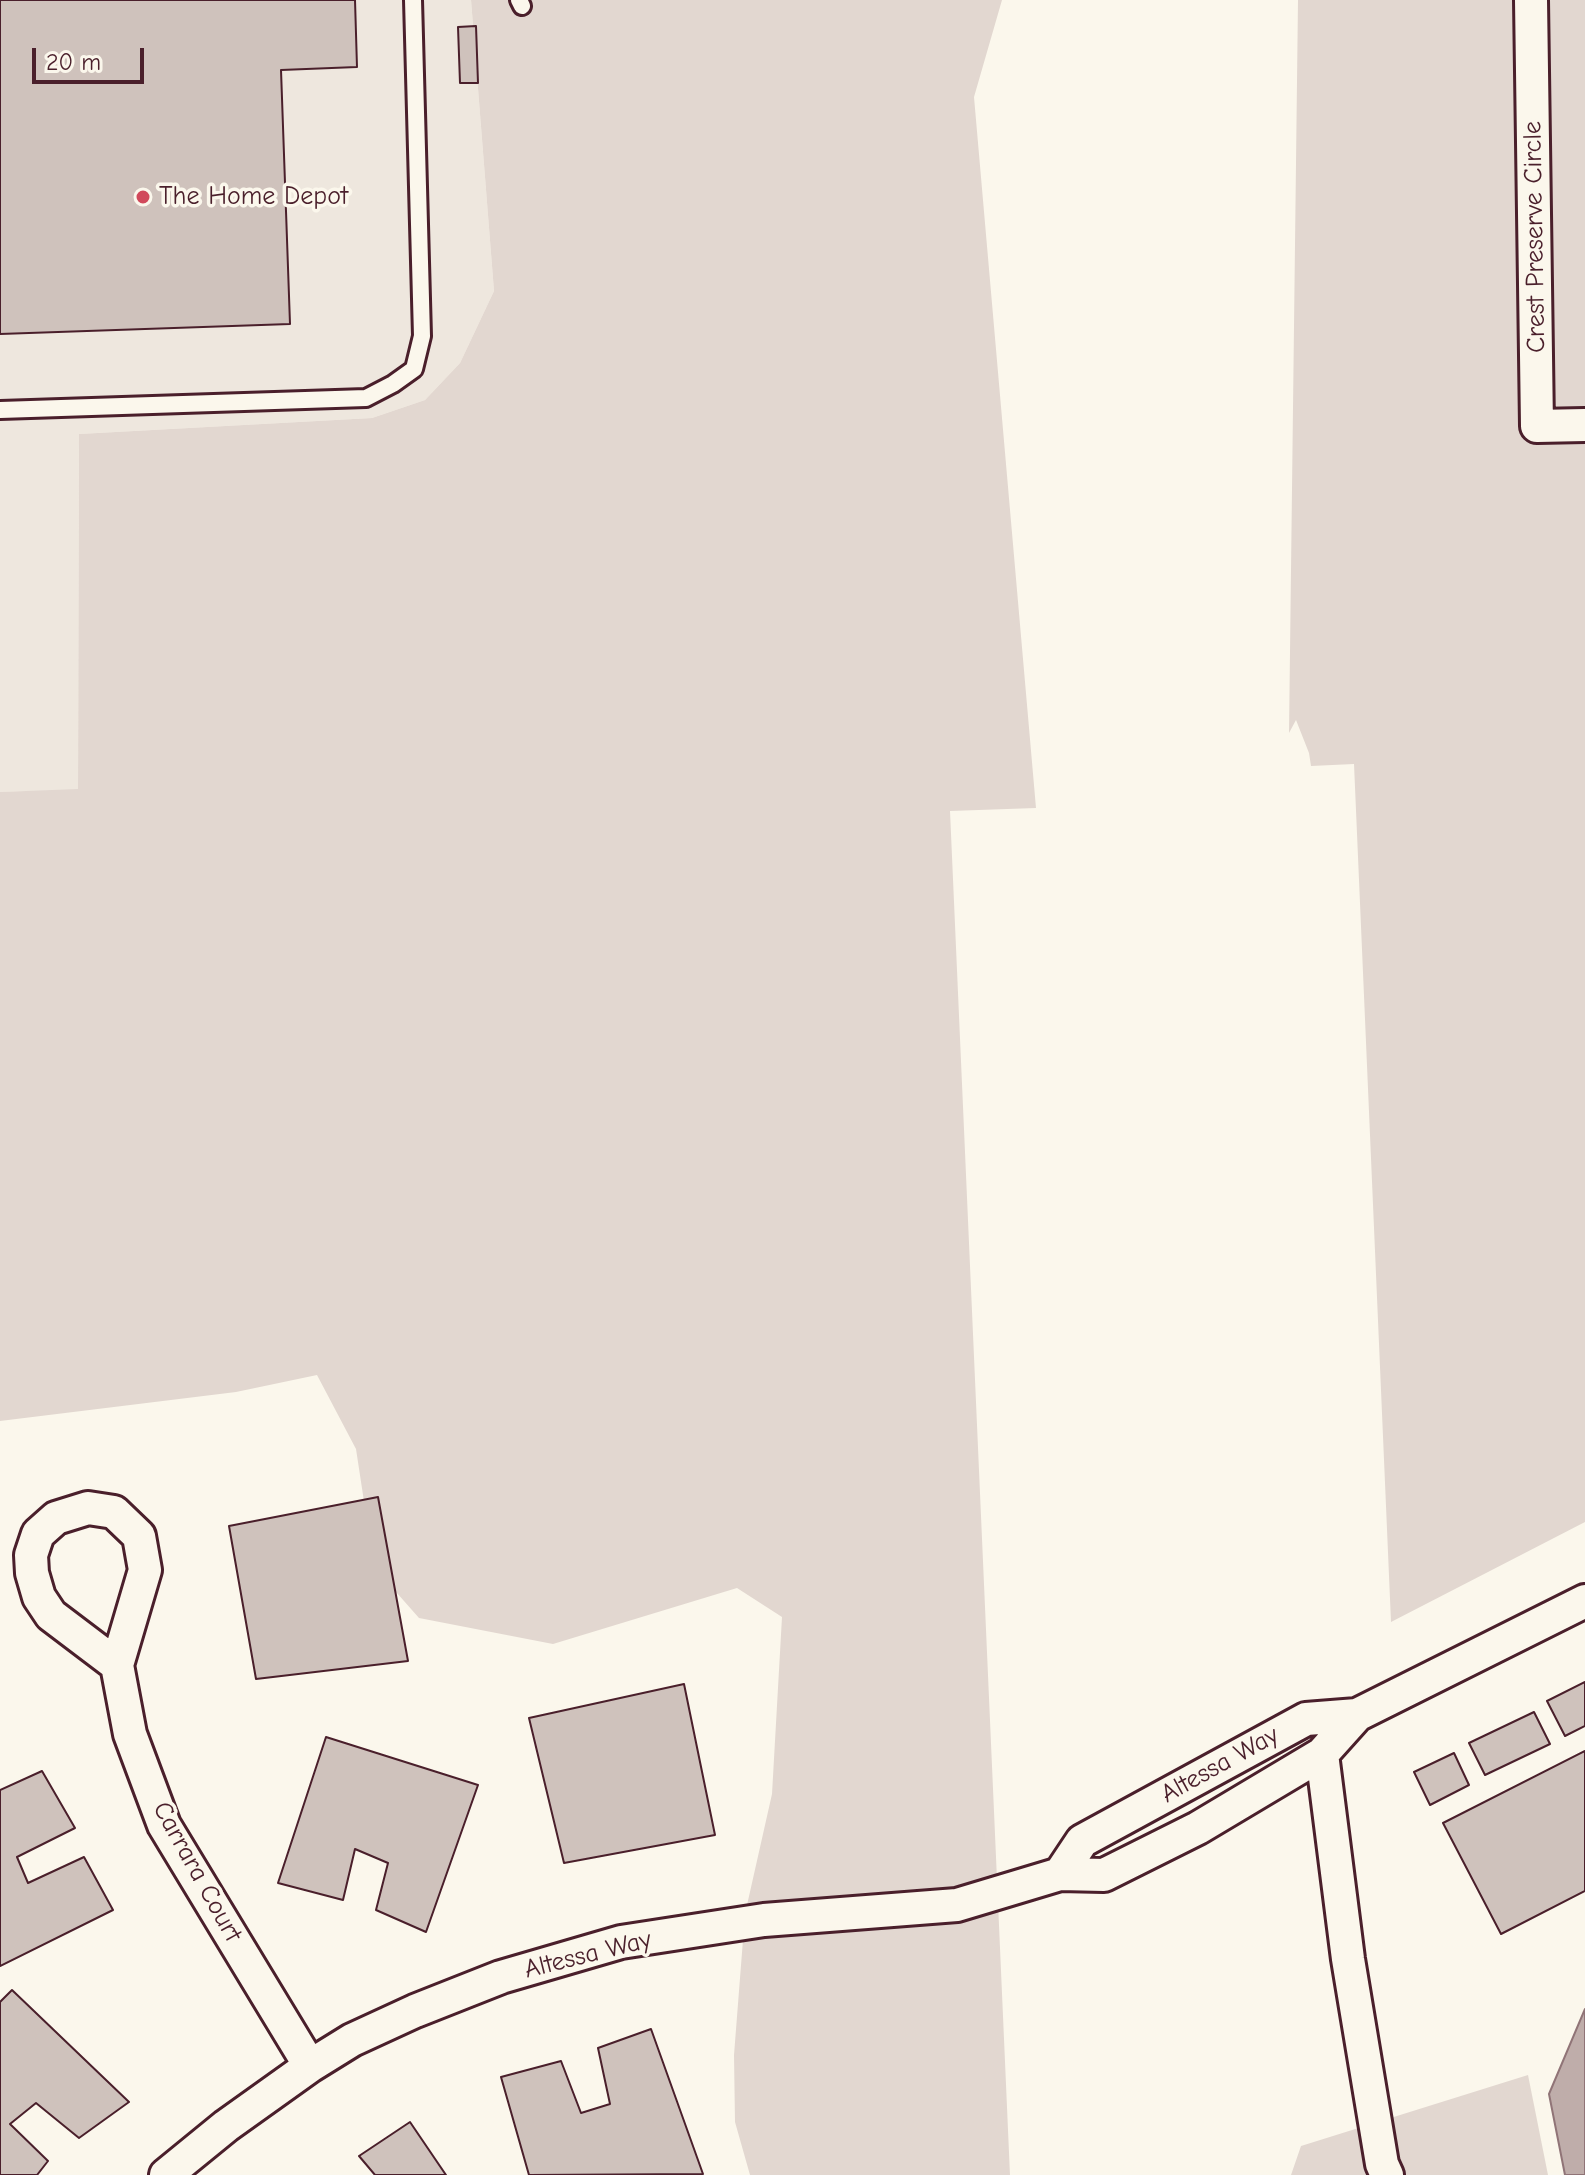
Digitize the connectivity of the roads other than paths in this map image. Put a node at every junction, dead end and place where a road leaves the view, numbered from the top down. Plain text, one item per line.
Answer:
1 (413, 0) edge
2 (1531, 0) edge
3 (0, 410) edge
4 (1585, 425) edge
5 (1585, 1601) edge
6 (117, 1665) junction
7 (1357, 1715) junction
8 (1322, 1754) junction
9 (1060, 1874) junction
10 (310, 2066) junction
11 (166, 2175) edge
12 (1387, 2175) edge

1 - 3 lane
2 - 4 street, Crest Preserve Circle
5 - 7 street, Altessa Way
6 - 6 street, Carrara Court
6 - 10 street, Carrara Court
7 - 8 street, Altessa Way
7 - 9 street, Altessa Way
8 - 9 street, Altessa Way
8 - 12 street
9 - 10 street, Altessa Way
10 - 11 street, Altessa Way

